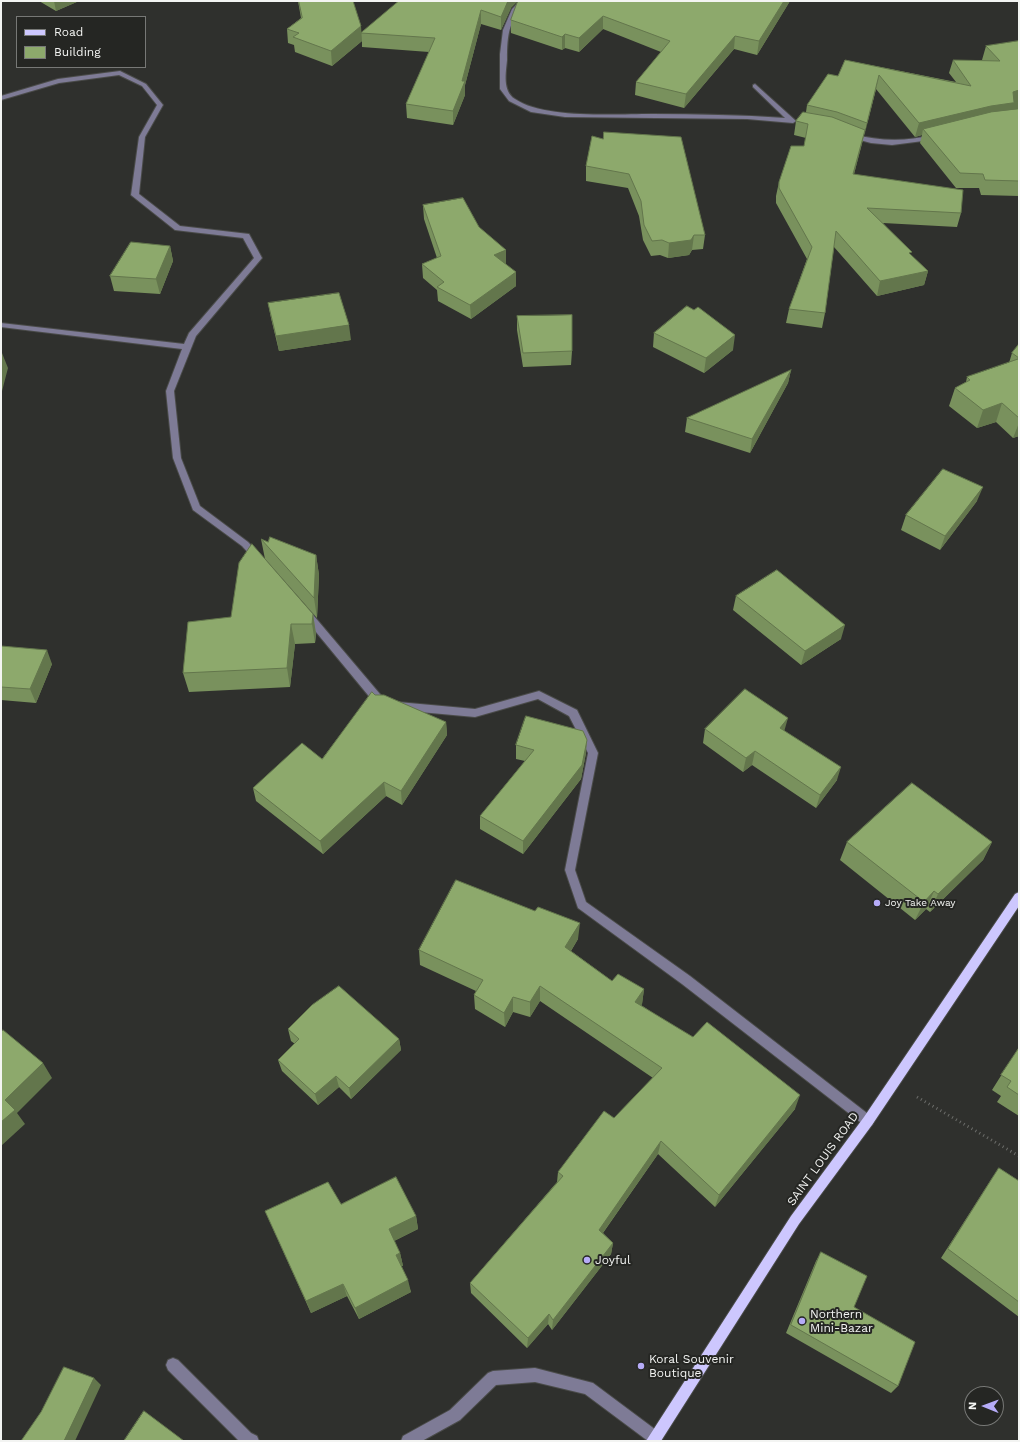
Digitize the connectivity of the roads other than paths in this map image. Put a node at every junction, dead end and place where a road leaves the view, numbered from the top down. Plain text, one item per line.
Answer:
1 (523, 1) edge
2 (755, 86) dead end
3 (1, 98) edge
4 (847, 134) edge
5 (944, 134) edge
6 (1, 325) edge
7 (187, 347) junction
8 (265, 566) edge
9 (299, 605) edge
10 (1019, 897) edge
11 (868, 1121) junction
12 (173, 1365) dead end
13 (654, 1439) edge
14 (252, 1441) edge
15 (408, 1441) edge

1 - 2 street
3 - 7 street
4 - 5 street
6 - 7 street
7 - 8 street
9 - 11 street
10 - 11 main road, SAINT LOUIS ROAD
11 - 13 main road, SAINT LOUIS ROAD
12 - 14 street
13 - 15 street

